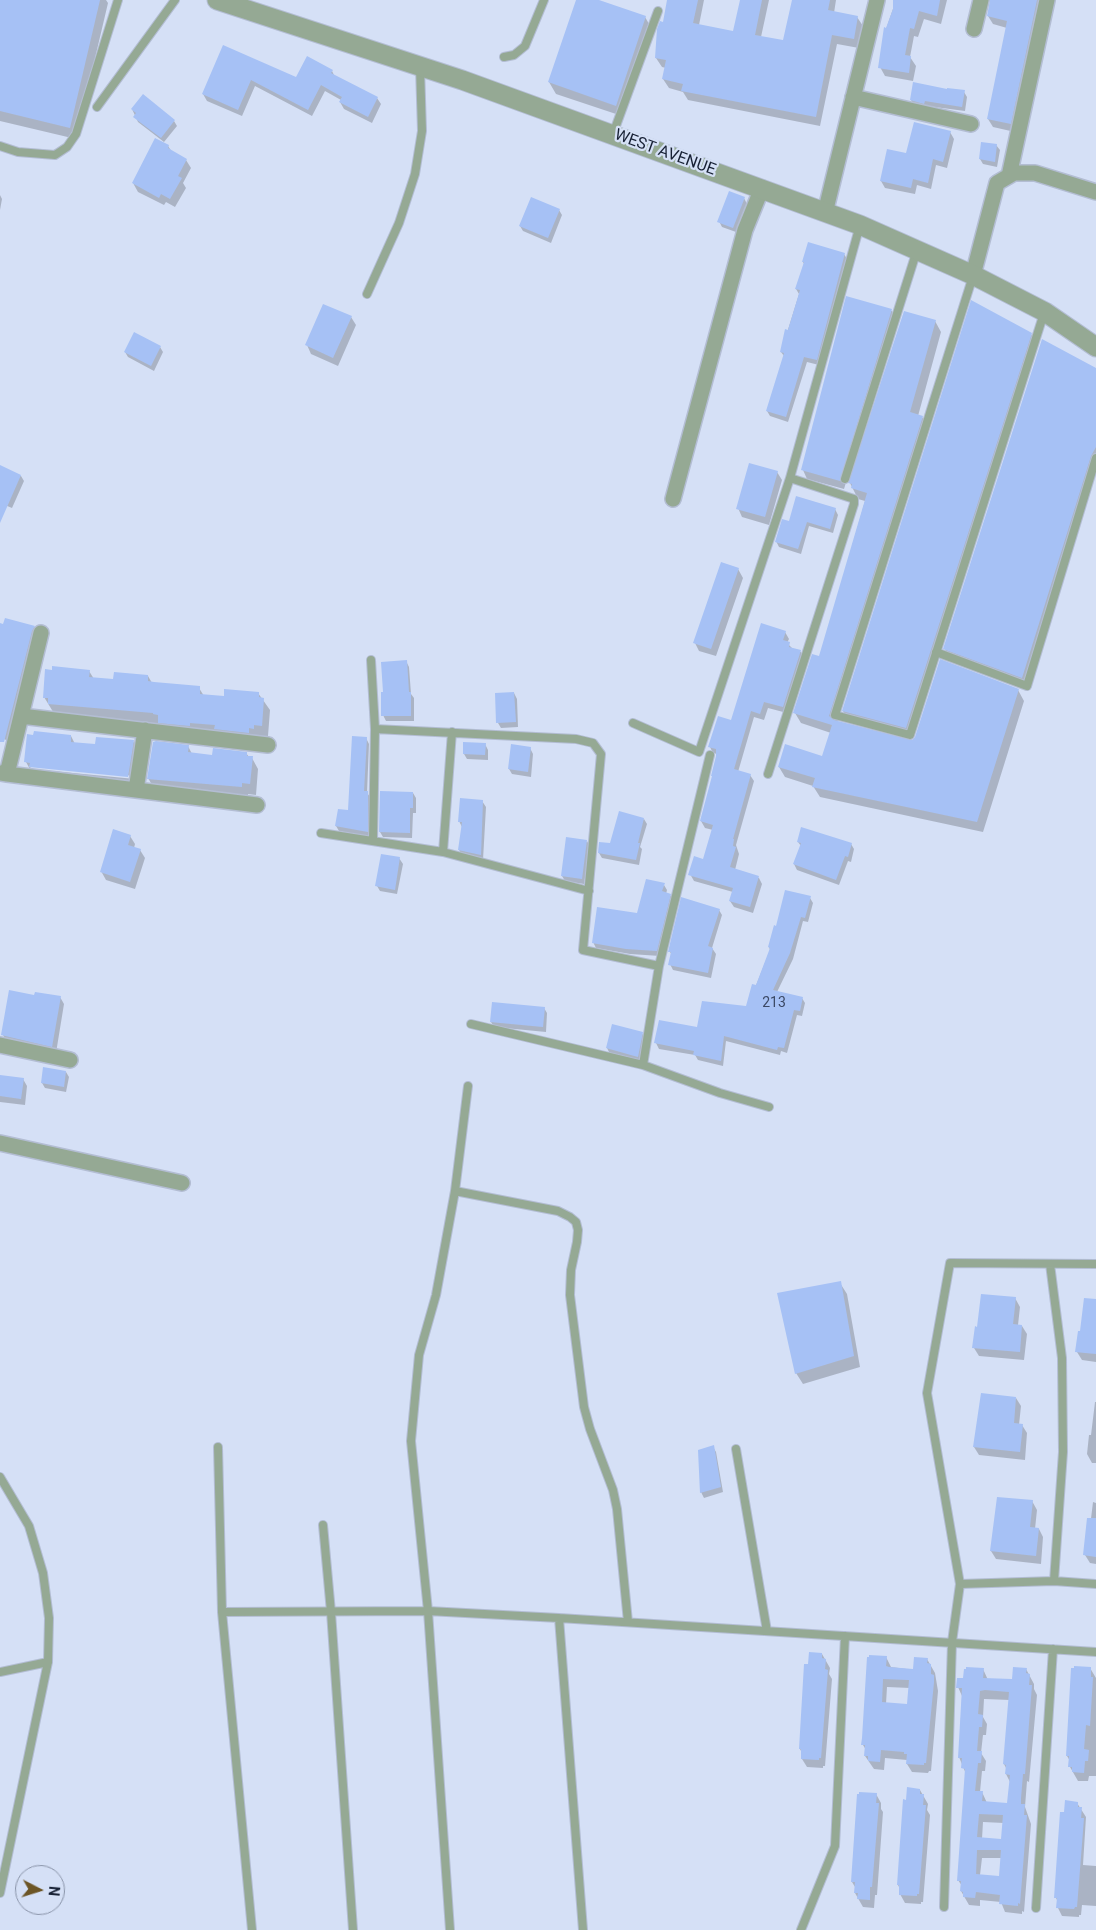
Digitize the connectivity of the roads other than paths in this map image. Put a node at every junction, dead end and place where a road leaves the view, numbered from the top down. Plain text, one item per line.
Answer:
1 (118, 0) edge
2 (175, 0) edge
3 (217, 0) edge
4 (544, 0) edge
5 (877, 0) edge
6 (981, 0) edge
7 (1047, 0) edge
8 (658, 11) dead end
9 (974, 29) dead end
10 (504, 56) dead end
11 (420, 67) junction
12 (853, 97) junction
13 (98, 106) dead end
14 (971, 124) dead end
15 (613, 134) junction
16 (0, 146) edge
17 (1009, 176) junction
18 (762, 188) junction
19 (1096, 192) edge
20 (825, 213) junction
21 (860, 225) junction
22 (917, 250) junction
23 (973, 275) junction
24 (366, 294) dead end
25 (1045, 312) junction
26 (1096, 347) edge
27 (1096, 458) edge
28 (790, 478) junction
29 (845, 479) dead end
30 (673, 500) dead end
31 (41, 633) dead end
32 (936, 652) junction
33 (371, 660) dead end
34 (21, 716) junction
35 (633, 723) dead end
36 (375, 729) junction
37 (146, 730) junction
38 (452, 732) junction
39 (268, 745) dead end
40 (710, 754) dead end
41 (3, 774) edge
42 (768, 774) dead end
43 (136, 790) junction
44 (257, 804) dead end
45 (321, 833) dead end
46 (373, 840) junction
47 (443, 852) junction
48 (589, 891) junction
49 (659, 966) junction
50 (471, 1024) dead end
51 (0, 1045) edge
52 (70, 1060) dead end
53 (643, 1065) junction
54 (468, 1086) dead end
55 (769, 1107) dead end
56 (0, 1143) edge
57 (182, 1183) dead end
58 (455, 1192) junction
59 (1050, 1264) junction
60 (1096, 1264) edge
61 (218, 1447) dead end
62 (736, 1449) dead end
63 (0, 1477) edge
64 (323, 1525) dead end
65 (1054, 1581) junction
66 (960, 1584) junction
67 (1096, 1584) edge
68 (428, 1611) junction
69 (222, 1612) junction
70 (331, 1612) junction
71 (559, 1618) junction
72 (628, 1622) junction
73 (767, 1631) junction
74 (845, 1636) junction
75 (952, 1642) junction
76 (1053, 1649) junction
77 (1096, 1652) edge
78 (48, 1662) junction
79 (0, 1672) edge
80 (0, 1893) edge
81 (944, 1907) dead end
82 (1036, 1908) dead end
83 (252, 1930) edge
84 (353, 1930) edge
85 (450, 1930) edge
86 (582, 1930) edge
87 (801, 1930) edge

1 - 16 lane
2 - 13 lane
3 - 11 street, WEST AVENUE
4 - 10 lane
5 - 12 street
6 - 9 street
7 - 17 street
8 - 15 lane
11 - 15 street, WEST AVENUE
11 - 24 lane
12 - 14 street
12 - 20 street
15 - 18 street, WEST AVENUE
17 - 19 street
17 - 23 street
18 - 20 street, WEST AVENUE
18 - 30 street
20 - 21 street, WEST AVENUE
21 - 22 street, WEST AVENUE
21 - 28 lane
22 - 23 street, WEST AVENUE
22 - 29 lane
23 - 25 street, WEST AVENUE
23 - 32 lane
25 - 26 street, WEST AVENUE
25 - 32 lane
27 - 32 lane
28 - 35 lane
28 - 42 lane
31 - 34 street
33 - 36 lane
34 - 37 street
34 - 41 street
36 - 38 lane
36 - 46 lane
37 - 39 street
37 - 43 street
38 - 47 lane
38 - 48 lane
40 - 49 lane
41 - 43 street
43 - 44 street
45 - 46 lane
46 - 47 lane
47 - 48 lane
48 - 49 lane
49 - 53 lane
50 - 53 lane
51 - 52 street
53 - 55 lane
54 - 58 lane
56 - 57 street
58 - 68 lane
58 - 72 lane
59 - 60 lane
59 - 65 lane
59 - 66 lane
61 - 69 lane
62 - 73 lane
63 - 78 lane
64 - 70 lane
65 - 66 lane
65 - 67 lane
66 - 75 lane
68 - 70 lane
68 - 71 lane
68 - 85 lane
69 - 70 lane
69 - 83 lane
70 - 84 lane
71 - 72 lane
71 - 86 lane
72 - 73 lane
73 - 74 lane
74 - 75 lane
74 - 87 lane
75 - 76 lane
75 - 81 lane
76 - 77 lane
76 - 82 lane
78 - 79 lane
78 - 80 lane

